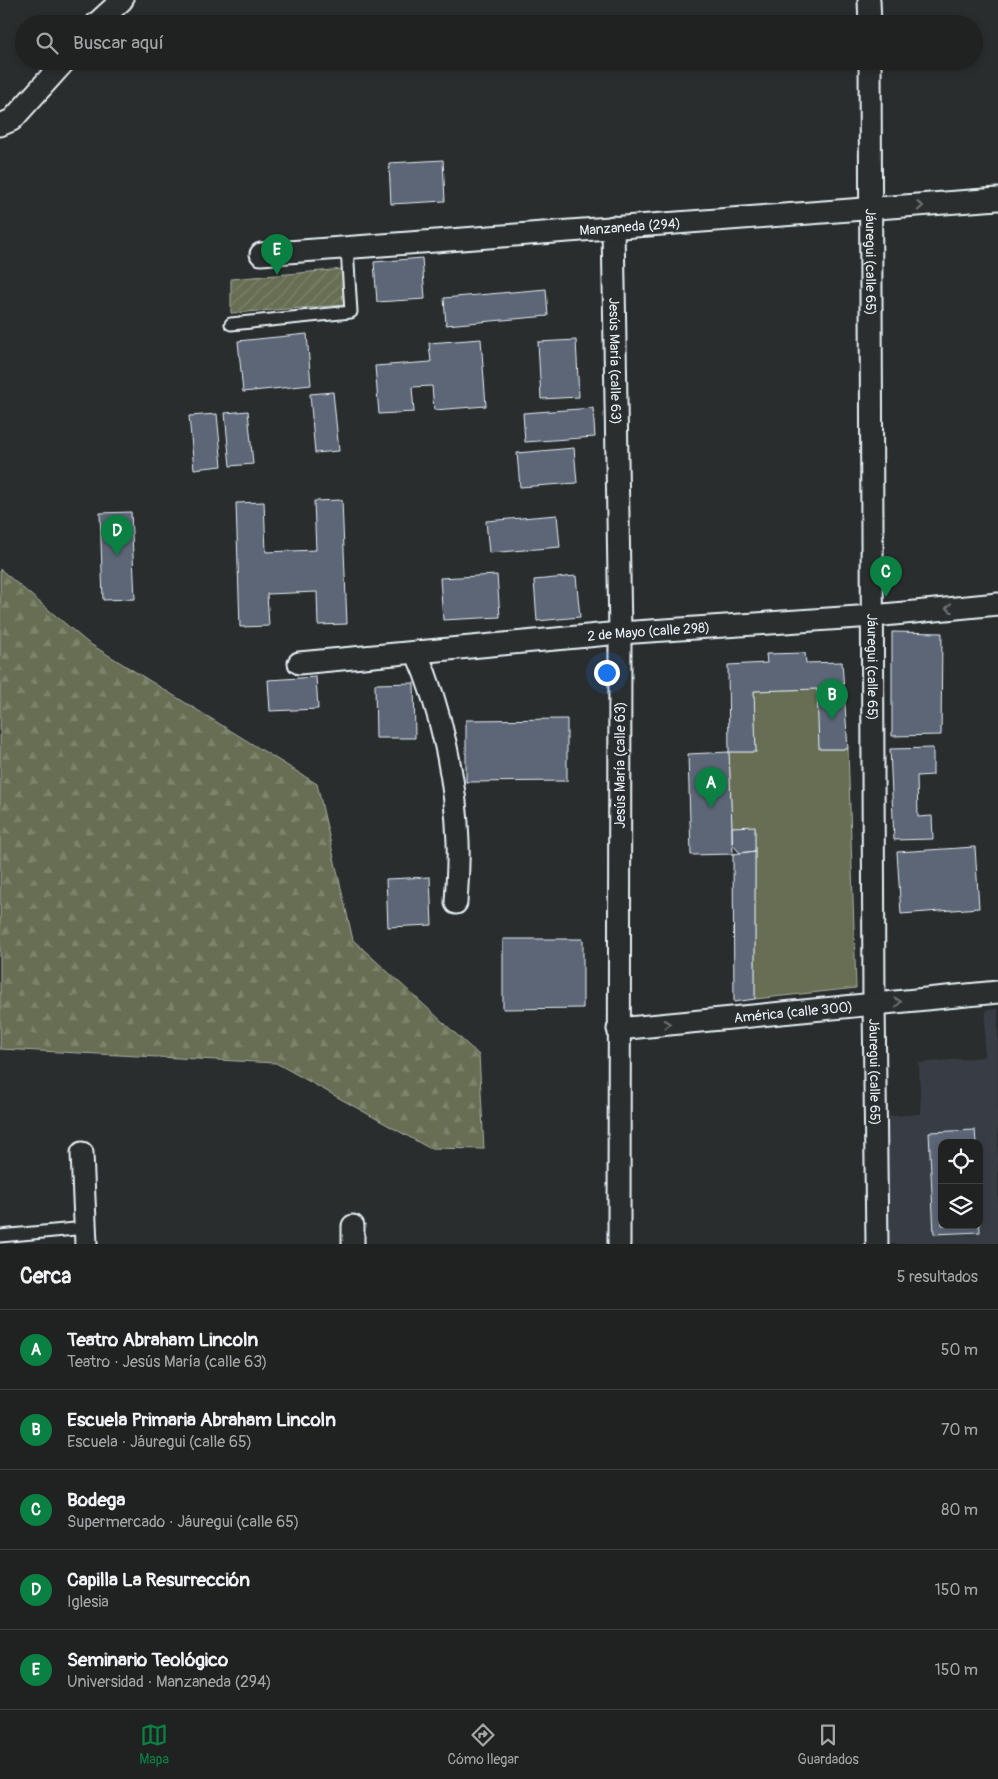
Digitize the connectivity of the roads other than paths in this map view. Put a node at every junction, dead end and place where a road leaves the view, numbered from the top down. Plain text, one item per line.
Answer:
1 (122, 0) edge
2 (870, 0) edge
3 (106, 15) edge
4 (870, 15) edge
5 (57, 70) edge
6 (870, 70) edge
7 (0, 125) edge
8 (998, 200) edge
9 (872, 210) junction
10 (614, 227) junction
11 (347, 248) junction
12 (261, 254) dead end
13 (231, 324) dead end
14 (998, 604) edge
15 (873, 616) junction
16 (620, 633) junction
17 (416, 652) junction
18 (299, 663) dead end
19 (456, 903) dead end
20 (998, 992) edge
21 (874, 1004) junction
22 (618, 1029) junction
23 (82, 1153) dead end
24 (0, 1236) edge
25 (86, 1236) edge
26 (619, 1244) edge
27 (877, 1244) edge

1 - 3 street
2 - 4 street
5 - 7 street
6 - 9 street, Jáuregui (calle 65)
9 -> 8 street, Manzaneda (294)
9 - 10 street, Manzaneda (294)
9 - 15 street, Jáuregui (calle 65)
10 - 11 street, Manzaneda (294)
10 - 16 street, Jesús María (calle 63)
11 - 12 street, Manzaneda (294)
11 - 13 lane
14 -> 15 street, 2 de Mayo (calle 298)
15 - 16 street, 2 de Mayo (calle 298)
15 - 21 street, Jáuregui (calle 65)
16 - 17 street, 2 de Mayo (calle 298)
16 - 22 street, Jesús María (calle 63)
17 - 18 street, 2 de Mayo (calle 298)
17 - 19 street
21 -> 20 street, América (calle 300)
22 -> 21 street, América (calle 300)
21 - 27 street, Jáuregui (calle 65)
22 - 26 street, Jesús María (calle 63)
23 - 25 street
24 - 25 lane

